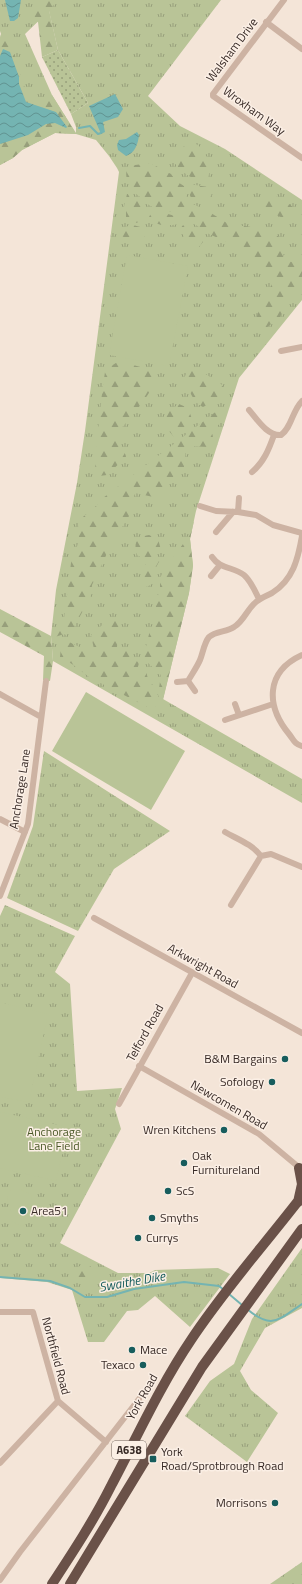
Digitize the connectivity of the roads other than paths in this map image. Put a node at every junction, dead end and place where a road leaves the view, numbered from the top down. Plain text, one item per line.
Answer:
1 (284, 0) edge
2 (266, 22) junction
3 (302, 49) edge
4 (213, 94) joint
5 (302, 158) edge
6 (302, 346) edge
7 (281, 351) dead end
8 (302, 401) edge
9 (249, 410) dead end
10 (274, 435) junction
11 (252, 472) dead end
12 (239, 498) dead end
13 (200, 506) dead end
14 (235, 512) junction
15 (216, 532) dead end
16 (302, 535) edge
17 (212, 557) dead end
18 (220, 565) junction
19 (211, 576) dead end
20 (259, 599) junction
21 (302, 656) edge
22 (46, 681) dead end
23 (188, 681) junction
24 (177, 682) dead end
25 (195, 691) dead end
26 (0, 694) edge
27 (235, 704) dead end
28 (273, 704) junction
29 (239, 715) junction
30 (41, 717) junction
31 (224, 720) dead end
32 (302, 746) edge
33 (0, 819) edge
34 (25, 832) junction
35 (225, 832) dead end
36 (260, 856) junction
37 (302, 867) edge
38 (0, 896) edge
39 (232, 904) dead end
40 (94, 918) dead end
41 (192, 973) junction
42 (302, 1025) edge
43 (300, 1032) edge
44 (139, 1066) junction
45 (119, 1104) dead end
46 (301, 1169) edge
47 (300, 1199) edge
48 (302, 1229) edge
49 (0, 1312) edge
50 (139, 1399) dead end
51 (58, 1401) junction
52 (106, 1442) junction
53 (0, 1463) edge
54 (0, 1580) edge
55 (52, 1584) edge
56 (70, 1584) edge

1 - 2 street, Walsham Drive
2 - 3 street
2 - 4 street, Walsham Drive
4 - 5 street, Wroxham Way
6 - 7 street
8 - 10 street
9 - 10 street
10 - 11 street
12 - 14 street
13 - 14 street
14 - 15 street
14 - 16 street
16 - 20 street
17 - 18 street
18 - 19 street
18 - 20 street
20 - 23 street
21 - 28 street
22 - 30 street, Anchorage Lane
23 - 24 street
23 - 25 street
26 - 30 street
27 - 29 street
28 - 29 street
28 - 32 street
29 - 31 street
30 - 34 street, Anchorage Lane
33 - 34 street
34 - 38 street, Anchorage Lane
35 - 36 street
36 - 37 street
36 - 39 street
40 - 41 street, Arkwright Road
41 - 43 street, Arkwright Road
41 - 44 street, Telford Road
42 - 43 street
44 - 45 street, Telford Road
44 - 46 street, Newcomen Road
46 - 47 highway
47 - 55 highway, York Road / A638
48 - 56 highway, A638
49 - 51 street, Northfield Road
50 - 52 street
51 - 52 street
51 - 53 street, Northfield Road
52 - 54 street

